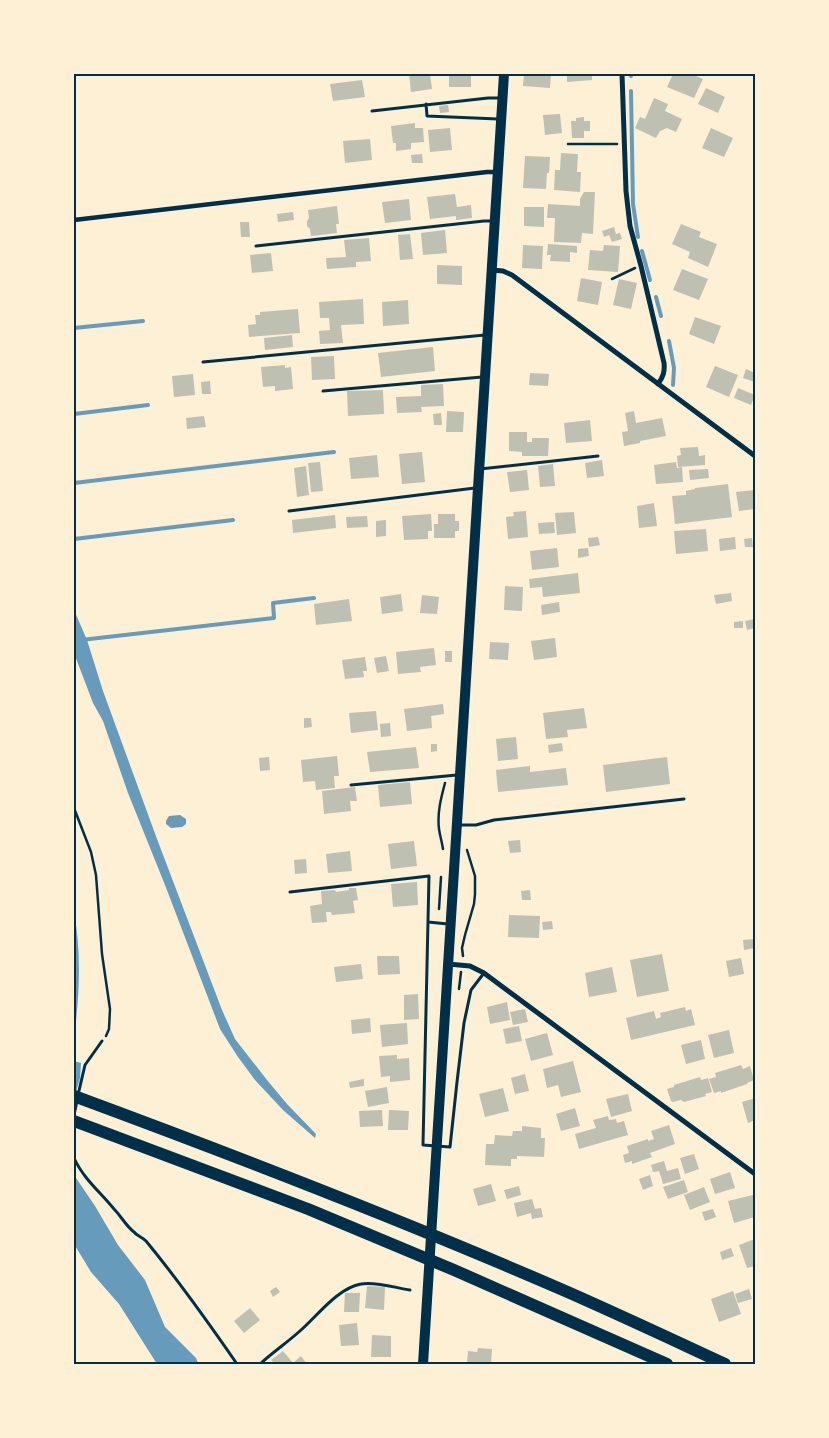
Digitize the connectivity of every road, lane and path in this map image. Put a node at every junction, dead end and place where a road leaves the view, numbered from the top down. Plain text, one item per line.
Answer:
1 (504, 74) edge
2 (622, 74) edge
3 (503, 98) junction
4 (426, 104) junction
5 (372, 111) dead end
6 (502, 120) junction
7 (568, 144) dead end
8 (624, 144) junction
9 (498, 172) junction
10 (74, 220) edge
11 (495, 221) junction
12 (256, 246) dead end
13 (641, 266) junction
14 (492, 270) junction
15 (612, 280) dead end
16 (488, 335) junction
17 (203, 362) dead end
18 (485, 377) junction
19 (658, 384) junction
20 (323, 391) dead end
21 (598, 456) dead end
22 (755, 456) edge
23 (479, 469) junction
24 (478, 488) junction
25 (289, 511) dead end
26 (460, 775) junction
27 (351, 785) dead end
28 (684, 799) dead end
29 (74, 808) edge
30 (457, 825) junction
31 (467, 846) dead end
32 (290, 892) dead end
33 (428, 922) junction
34 (451, 924) junction
35 (463, 954) dead end
36 (448, 964) junction
37 (484, 973) junction
38 (102, 1041) joint
39 (74, 1096) edge
40 (74, 1115) edge
41 (74, 1121) edge
42 (74, 1158) edge
43 (755, 1174) edge
44 (410, 1290) dead end
45 (237, 1364) edge
46 (260, 1364) edge
47 (423, 1364) edge
48 (667, 1364) edge
49 (725, 1364) edge

1 - 3 main road
2 - 8 street
3 - 4 lane
3 - 6 main road
4 - 5 lane
4 - 6 lane
6 - 9 main road
7 - 8 path
8 - 13 street
9 - 10 street
9 - 11 main road
11 - 12 lane
11 - 14 main road
13 - 15 path
13 - 19 street
14 - 16 main road
14 - 19 street
16 - 17 lane
16 - 18 main road
18 - 20 lane
18 - 23 main road
19 - 22 street
21 - 23 lane
23 - 24 main road
24 - 25 lane
24 - 26 main road
26 - 27 lane
26 - 30 main road
28 - 30 lane
29 - 38 path
30 - 34 main road
31 - 35 path
32 - 33 lane
33 - 34 lane
33 - 37 lane
34 - 36 main road
36 - 37 street
36 - 47 main road
37 - 43 street
38 - 40 lane
39 - 49 highway
41 - 48 highway
42 - 45 lane
44 - 46 lane

